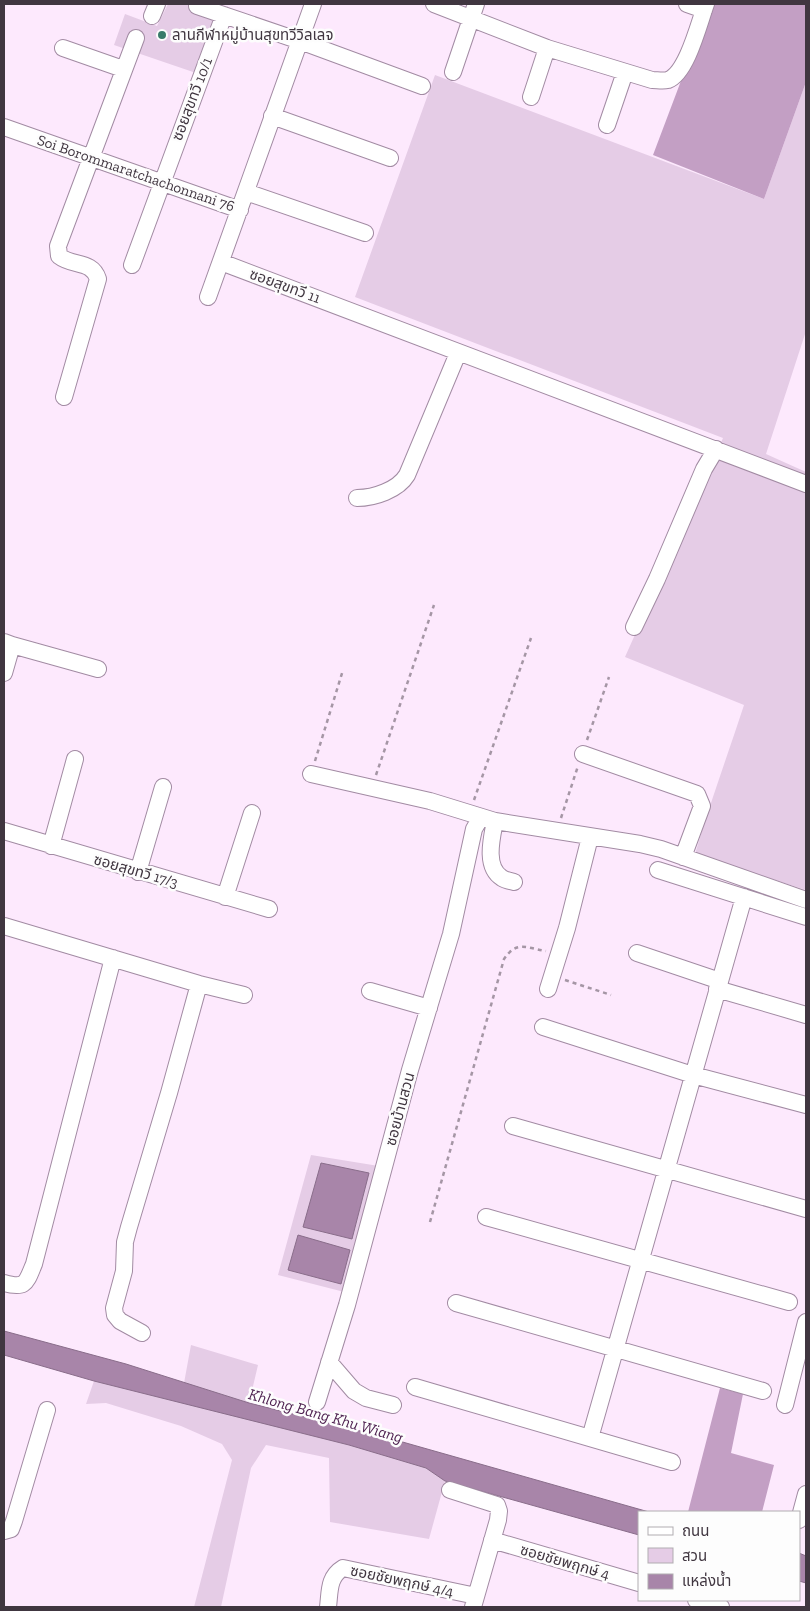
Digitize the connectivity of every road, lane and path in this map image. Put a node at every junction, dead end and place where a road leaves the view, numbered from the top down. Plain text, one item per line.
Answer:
1 (313, 4) edge
2 (434, 4) edge
3 (687, 4) edge
4 (197, 6) dead end
5 (705, 7) edge
6 (473, 11) edge
7 (224, 15) junction
8 (136, 38) dead end
9 (300, 41) junction
10 (63, 48) dead end
11 (547, 48) junction
12 (123, 69) junction
13 (453, 72) dead end
14 (625, 72) junction
15 (422, 86) dead end
16 (531, 97) dead end
17 (272, 116) junction
18 (607, 125) dead end
19 (4, 127) edge
20 (92, 158) junction
21 (390, 158) dead end
22 (161, 182) junction
23 (246, 192) junction
24 (240, 210) junction
25 (365, 233) dead end
26 (221, 262) junction
27 (132, 265) dead end
28 (208, 296) dead end
29 (458, 353) junction
30 (64, 397) dead end
31 (716, 449) junction
32 (806, 484) edge
33 (357, 498) dead end
34 (434, 605) dead end
35 (634, 627) dead end
36 (531, 638) dead end
37 (8, 644) edge
38 (98, 669) dead end
39 (343, 670) dead end
40 (4, 673) edge
41 (582, 754) dead end
42 (76, 759) dead end
43 (311, 774) joint
44 (163, 787) dead end
45 (372, 788) junction
46 (252, 813) dead end
47 (482, 817) junction
48 (4, 832) edge
49 (590, 837) junction
50 (51, 846) junction
51 (684, 857) junction
52 (658, 870) dead end
53 (138, 872) junction
54 (514, 882) dead end
55 (225, 897) junction
56 (744, 897) junction
57 (806, 900) edge
58 (269, 909) dead end
59 (806, 917) edge
60 (4, 926) edge
61 (559, 953) junction
62 (637, 953) dead end
63 (113, 958) junction
64 (550, 982) joint
65 (199, 984) junction
66 (719, 985) junction
67 (370, 991) dead end
68 (611, 994) dead end
69 (244, 995) dead end
70 (428, 1008) junction
71 (806, 1015) edge
72 (542, 1027) dead end
73 (693, 1074) junction
74 (806, 1106) edge
75 (513, 1126) dead end
76 (666, 1170) junction
77 (806, 1209) edge
78 (486, 1217) dead end
79 (430, 1222) dead end
80 (641, 1260) junction
81 (4, 1284) edge
82 (789, 1302) dead end
83 (456, 1303) dead end
84 (806, 1322) edge
85 (142, 1333) dead end
86 (616, 1349) junction
87 (330, 1362) junction
88 (415, 1387) dead end
89 (763, 1391) dead end
90 (317, 1402) dead end
91 (785, 1404) dead end
92 (393, 1405) dead end
93 (47, 1410) dead end
94 (590, 1438) junction
95 (672, 1462) dead end
96 (450, 1490) dead end
97 (806, 1494) edge
98 (800, 1516) edge
99 (4, 1532) edge
100 (492, 1540) junction
101 (638, 1583) edge
102 (474, 1601) edge
103 (700, 1601) edge
104 (328, 1607) edge
105 (721, 1607) edge

1 - 9 street, Soi Borommaratchachonnani 76
2 - 6 street
3 - 5 street
4 - 7 street
5 - 14 street
6 - 11 street
6 - 13 street
7 - 9 street
7 - 22 street, ซอยสุขทวี 10/1
8 - 12 street
9 - 15 street
9 - 17 street, Soi Borommaratchachonnani 76
10 - 12 street
11 - 14 street
11 - 16 street
12 - 20 street
14 - 18 street
17 - 21 street
17 - 23 street, Soi Borommaratchachonnani 76
19 - 20 street, Soi Borommaratchachonnani 76
20 - 22 street, Soi Borommaratchachonnani 76
20 - 30 street
22 - 24 street, Soi Borommaratchachonnani 76
22 - 27 street, ซอยสุขทวี 10/1
23 - 24 street, Soi Borommaratchachonnani 76
23 - 25 street
24 - 26 street
26 - 28 street
26 - 29 street, ซอยสุขทวี 11
29 - 31 street, ซอยสุขทวี 11
29 - 33 street
31 - 32 street, ซอยสุขทวี 11
31 - 35 street
34 - 45 path
36 - 47 path
37 - 38 street
37 - 40 street
39 - 43 path
41 - 51 street
42 - 50 street
43 - 45 street
44 - 53 street
45 - 47 street
46 - 55 street
47 - 49 street
47 - 54 street
47 - 70 street, ซอยบ้านสวน
48 - 50 street, ซอยสุขทวี 17/3
49 - 51 street
49 - 61 street
50 - 53 street, ซอยสุขทวี 17/3
51 - 57 street
52 - 56 street
53 - 55 street, ซอยสุขทวี 17/3
55 - 58 street, ซอยสุขทวี 17/3
56 - 59 street
56 - 66 street
60 - 63 street
61 - 64 street
61 - 79 path
62 - 66 street
63 - 65 street
63 - 81 street
64 - 68 path
65 - 69 street
65 - 85 street
66 - 71 street
66 - 73 street
67 - 70 street
70 - 87 street, ซอยบ้านสวน
72 - 73 street
73 - 74 street
73 - 76 street
75 - 76 street
76 - 77 street
76 - 80 street
78 - 80 street
80 - 82 street
80 - 86 street
83 - 86 street
84 - 91 street
86 - 89 street
86 - 94 street
87 - 90 street, ซอยบ้านสวน
87 - 92 street
88 - 94 street
93 - 99 street
94 - 95 street
96 - 100 street
97 - 98 street
100 - 101 street, ซอยชัยพฤกษ์ 4
100 - 102 street
102 - 104 street, ซอยชัยพฤกษ์ 4/4
103 - 105 street

